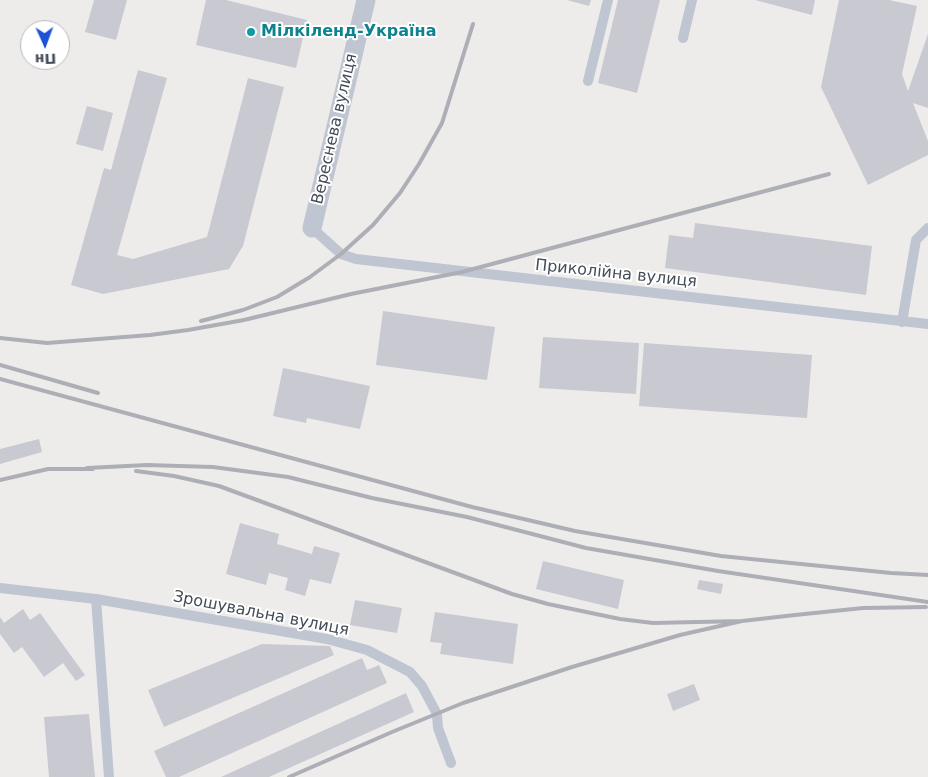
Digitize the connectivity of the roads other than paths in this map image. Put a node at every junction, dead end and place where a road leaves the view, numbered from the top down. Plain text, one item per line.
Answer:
1 (366, 0) edge
2 (608, 0) edge
3 (692, 0) edge
4 (683, 38) dead end
5 (588, 81) dead end
6 (312, 228) joint
7 (928, 228) edge
8 (902, 322) junction
9 (928, 324) edge
10 (0, 588) edge
11 (96, 599) junction
12 (451, 763) dead end
13 (110, 777) edge

1 - 6 street, Вереснева вулиця
2 - 5 lane
3 - 4 lane
6 - 8 lane, Приколійна вулиця
7 - 8 lane
8 - 9 lane, Приколійна вулиця
10 - 11 lane, Зрошувальна вулиця
11 - 12 lane, Зрошувальна вулиця
11 - 13 lane

